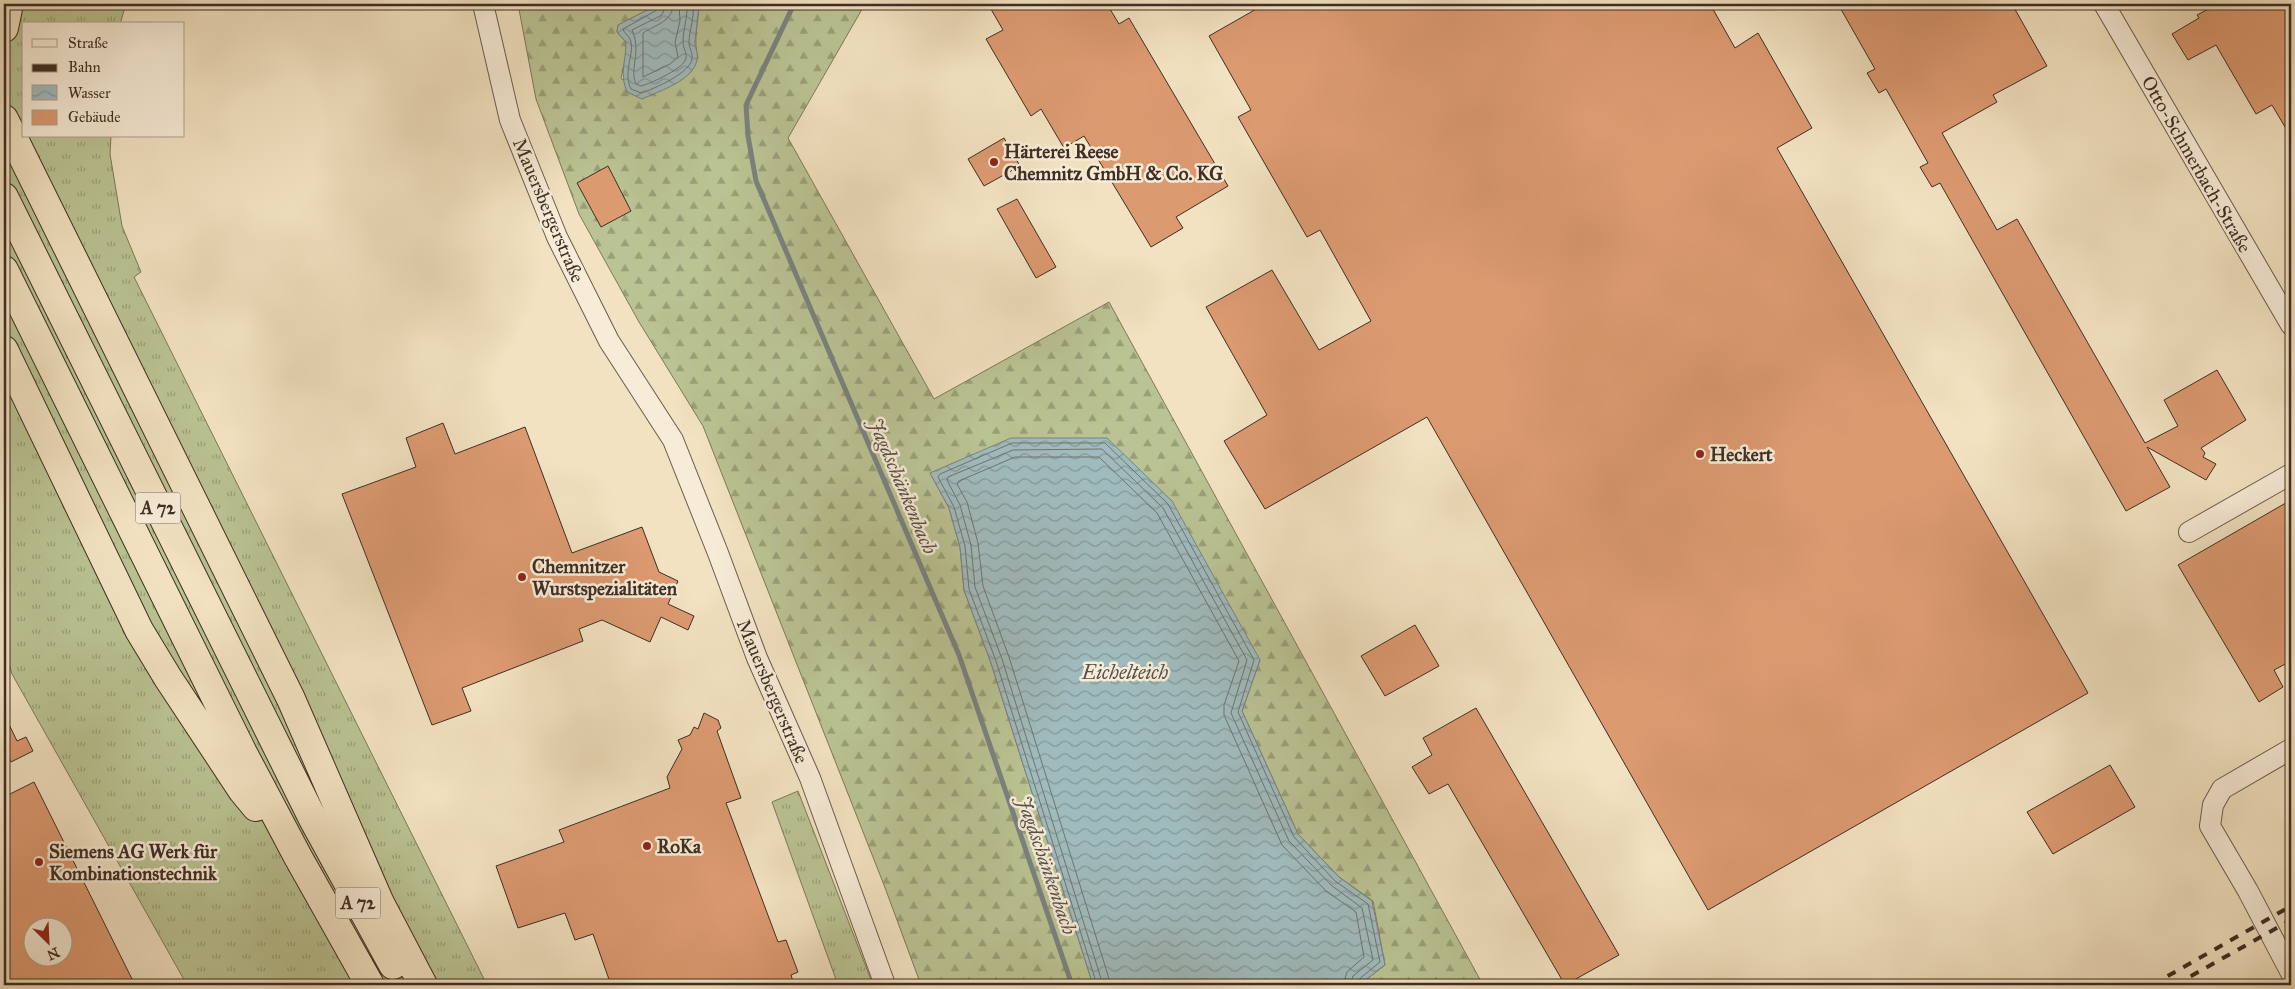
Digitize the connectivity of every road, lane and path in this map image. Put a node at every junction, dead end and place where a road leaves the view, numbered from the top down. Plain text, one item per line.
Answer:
1 (9, 4) edge
2 (483, 4) edge
3 (2104, 4) edge
4 (4, 28) edge
5 (4, 118) edge
6 (4, 197) edge
7 (4, 270) edge
8 (2291, 324) edge
9 (4, 350) edge
10 (2291, 474) edge
11 (2189, 532) dead end
12 (2291, 749) edge
13 (298, 857) junction
14 (2291, 973) edge
15 (370, 985) edge
16 (406, 985) edge
17 (423, 985) edge
18 (886, 985) edge

1 - 4 highway
2 - 18 street, Mauersbergerstraße
3 - 8 street, Otto-Schmerbach-Straße
5 - 17 highway
6 - 16 highway, A 72
7 - 13 highway, A 72
9 - 13 highway
10 - 11 street
12 - 14 street
13 - 15 highway, A 72

